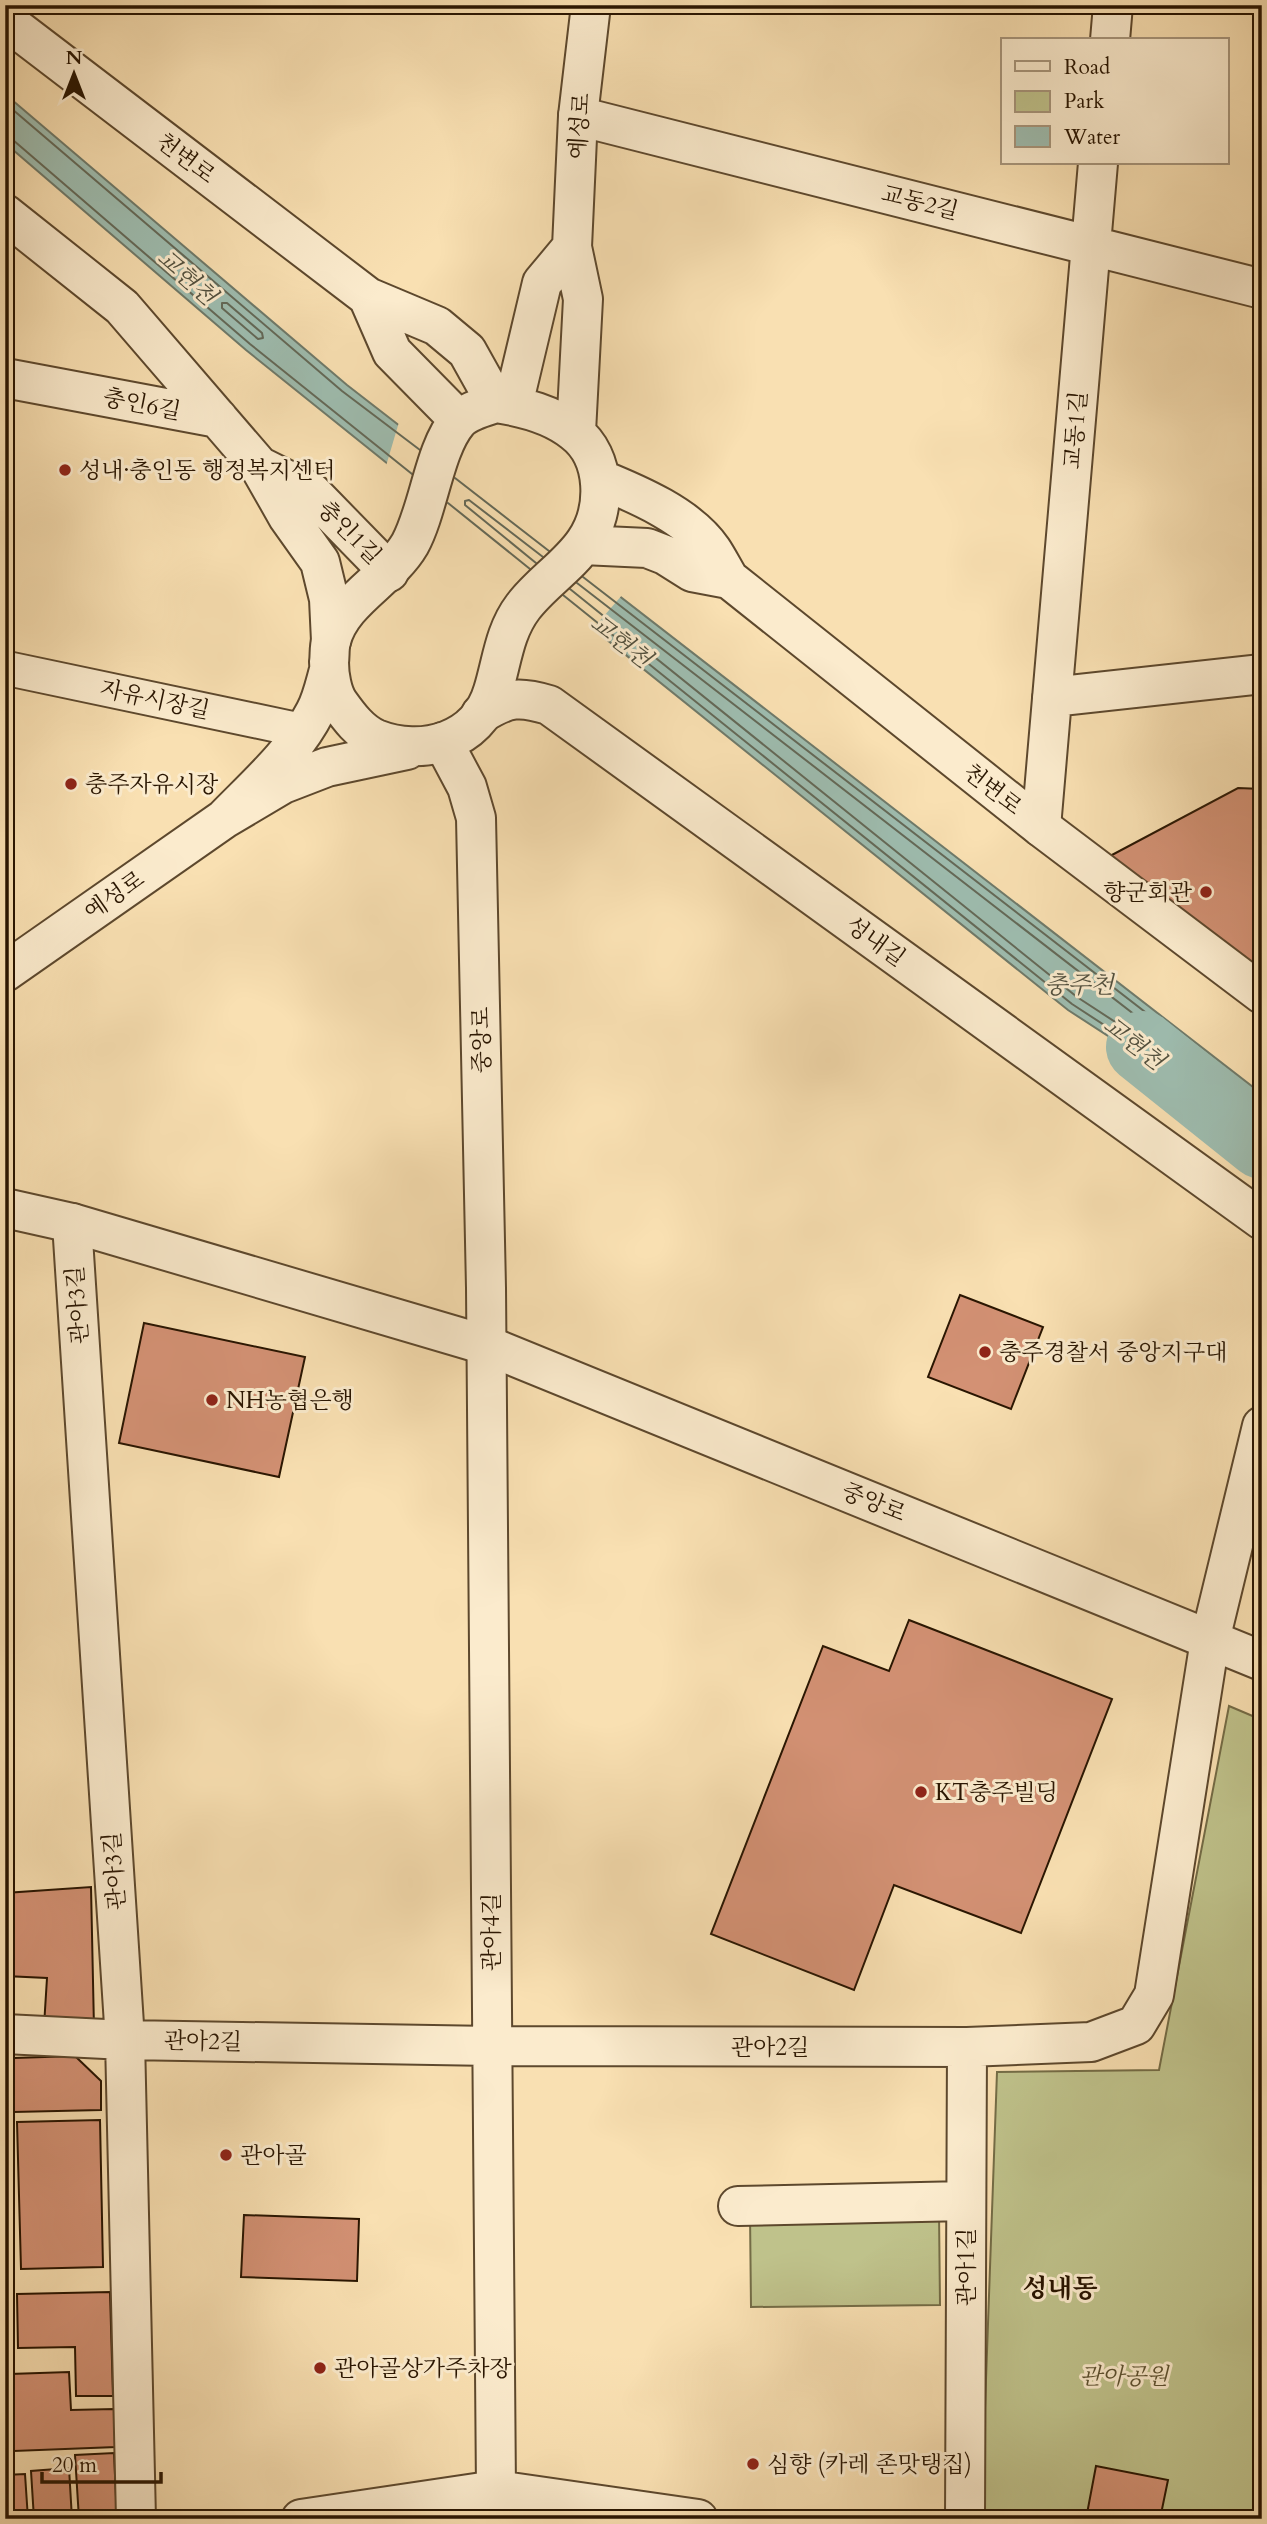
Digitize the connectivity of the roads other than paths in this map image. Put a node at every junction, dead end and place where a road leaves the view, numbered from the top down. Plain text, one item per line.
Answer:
1 (592, 5) edge
2 (1113, 5) edge
3 (5, 20) edge
4 (1110, 38) edge
5 (578, 116) junction
6 (1098, 164) edge
7 (5, 214) edge
8 (1090, 246) junction
9 (572, 247) junction
10 (1262, 289) edge
11 (368, 297) junction
12 (5, 378) edge
13 (504, 404) junction
14 (218, 418) junction
15 (576, 432) junction
16 (451, 435) junction
17 (259, 466) junction
18 (600, 480) junction
19 (583, 545) junction
20 (395, 565) junction
21 (729, 579) junction
22 (330, 656) junction
23 (5, 668) edge
24 (1262, 674) edge
25 (1052, 697) junction
26 (481, 714) junction
27 (304, 731) junction
28 (431, 745) junction
29 (224, 819) junction
30 (1041, 827) junction
31 (5, 972) edge
32 (1262, 994) edge
33 (5, 1208) edge
34 (1262, 1220) edge
35 (72, 1223) junction
36 (486, 1345) junction
37 (1262, 1426) edge
38 (1210, 1640) junction
39 (1262, 1661) edge
40 (5, 2034) edge
41 (125, 2040) junction
42 (492, 2046) junction
43 (967, 2047) junction
44 (966, 2201) junction
45 (738, 2206) dead end
46 (501, 2504) edge
47 (136, 2519) edge
48 (301, 2519) edge
49 (698, 2519) edge
50 (965, 2519) edge

1 - 5 street, 예성로
2 - 4 street
3 - 11 street, 천변로
5 - 8 street, 교동2길
5 - 9 street, 예성로
6 - 8 street, 교동1길
7 - 14 street
8 - 10 street, 교동2길
8 - 25 street, 교동1길
9 - 13 street
9 - 15 street, 예성로
11 - 13 street, 천변로
11 - 16 street, 천변로
12 - 14 street, 충인6길
13 - 15 street
13 - 16 street
14 - 17 street
15 - 18 street
16 - 20 street
17 - 20 street, 충인1길
17 - 22 street, 충인1길
18 - 19 street
18 - 21 street, 천변로
19 - 21 street, 천변로
19 - 26 street
20 - 22 street
21 - 30 street, 천변로
22 - 27 street, 예성로
22 - 28 street
23 - 27 street, 자유시장길
24 - 25 street
25 - 30 street, 교동1길
26 - 28 street
26 - 34 street, 성내길
27 - 29 street, 예성로
28 - 29 street, 예성로
28 - 36 street, 중앙로
29 - 31 street, 예성로
30 - 32 street, 천변로
33 - 35 street, 중앙로
35 - 36 street, 중앙로
35 - 41 street, 관아3길
36 - 38 street, 중앙로
36 - 42 street, 관아4길
37 - 38 street, 관아2길
38 - 39 street, 중앙로
38 - 43 street, 관아2길
40 - 41 street, 관아2길
41 - 42 street, 관아2길
41 - 47 street, 관아3길
42 - 43 street, 관아2길
42 - 46 street, 관아4길
43 - 44 street
44 - 45 street, 관아1길
44 - 50 street, 관아1길
46 - 48 street
46 - 49 street

